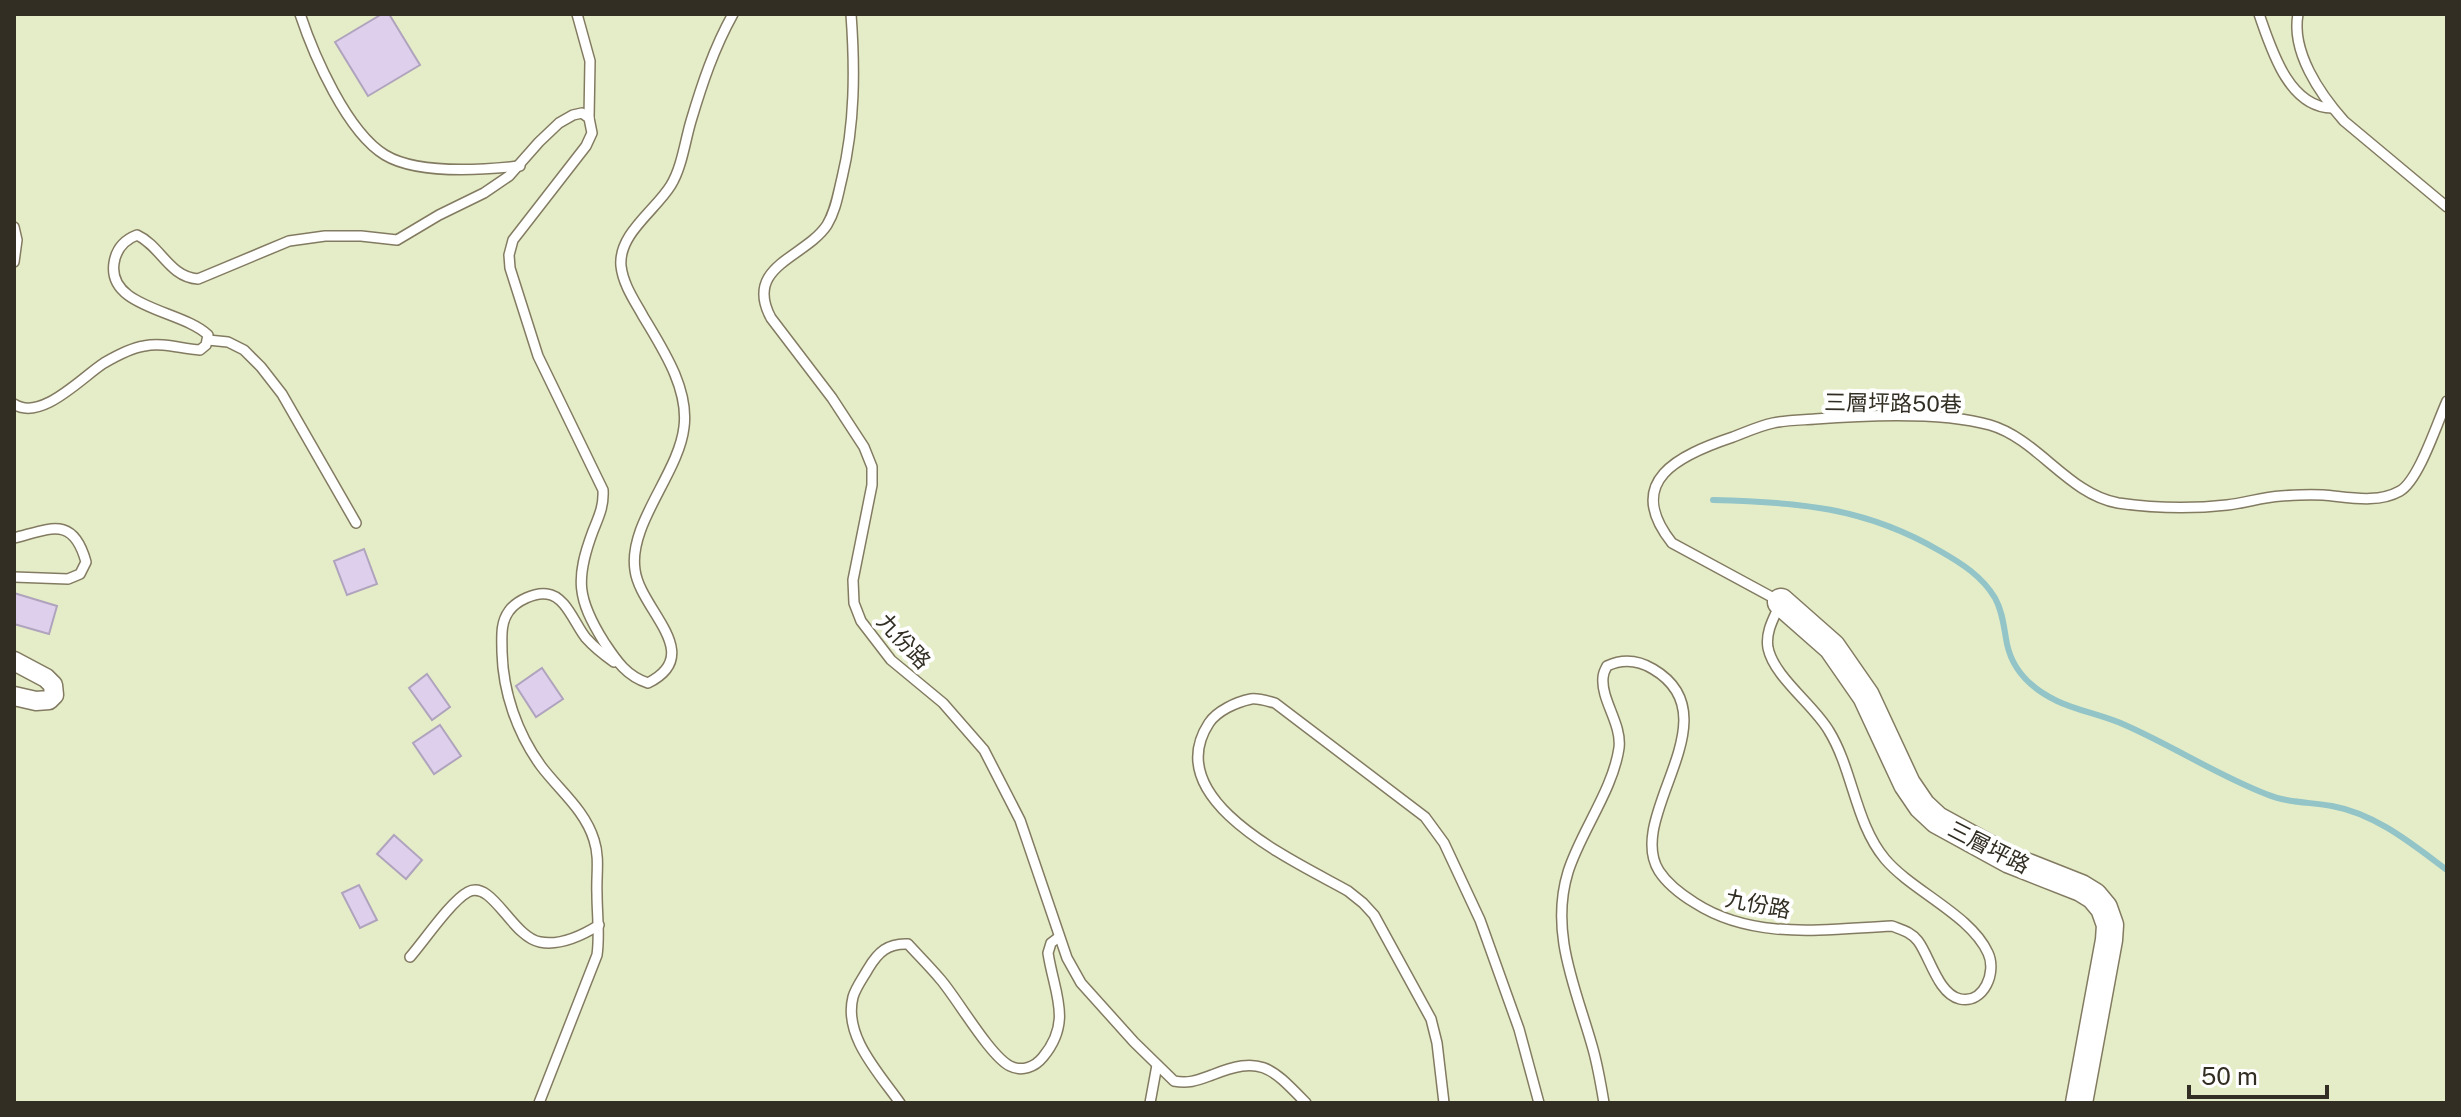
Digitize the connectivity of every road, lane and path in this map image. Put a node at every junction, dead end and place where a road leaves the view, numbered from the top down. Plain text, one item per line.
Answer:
1 (300, 14) edge
2 (577, 14) edge
3 (733, 14) edge
4 (851, 14) edge
5 (2259, 14) edge
6 (2298, 14) edge
7 (2332, 108) junction
8 (589, 118) junction
9 (520, 166) junction
10 (2447, 207) edge
11 (14, 227) edge
12 (14, 262) edge
13 (208, 340) junction
14 (2447, 401) edge
15 (14, 404) edge
16 (356, 523) dead end
17 (14, 538) edge
18 (14, 577) edge
19 (1781, 602) junction
20 (14, 661) edge
21 (624, 668) junction
22 (14, 696) edge
23 (599, 925) junction
24 (1059, 937) junction
25 (410, 957) dead end
26 (1157, 1065) junction
27 (539, 1103) edge
28 (900, 1103) edge
29 (1150, 1103) edge
30 (1306, 1103) edge
31 (1444, 1103) edge
32 (1539, 1103) edge
33 (1604, 1103) edge
34 (2079, 1103) edge

1 - 9 lane
2 - 8 lane
3 - 21 lane
4 - 24 lane, 九份路
5 - 7 lane
6 - 7 lane
7 - 10 lane
8 - 9 lane
8 - 21 lane
9 - 13 lane
11 - 12 lane
13 - 15 lane
13 - 16 lane
14 - 19 lane, 三層坪路50巷
17 - 18 lane
19 - 33 lane, 九份路
19 - 34 street, 三層坪路
20 - 22 street
21 - 23 lane
23 - 25 lane
23 - 27 lane
24 - 26 lane, 九份路
24 - 28 lane
26 - 29 lane
26 - 30 lane, 九份路
31 - 32 lane

